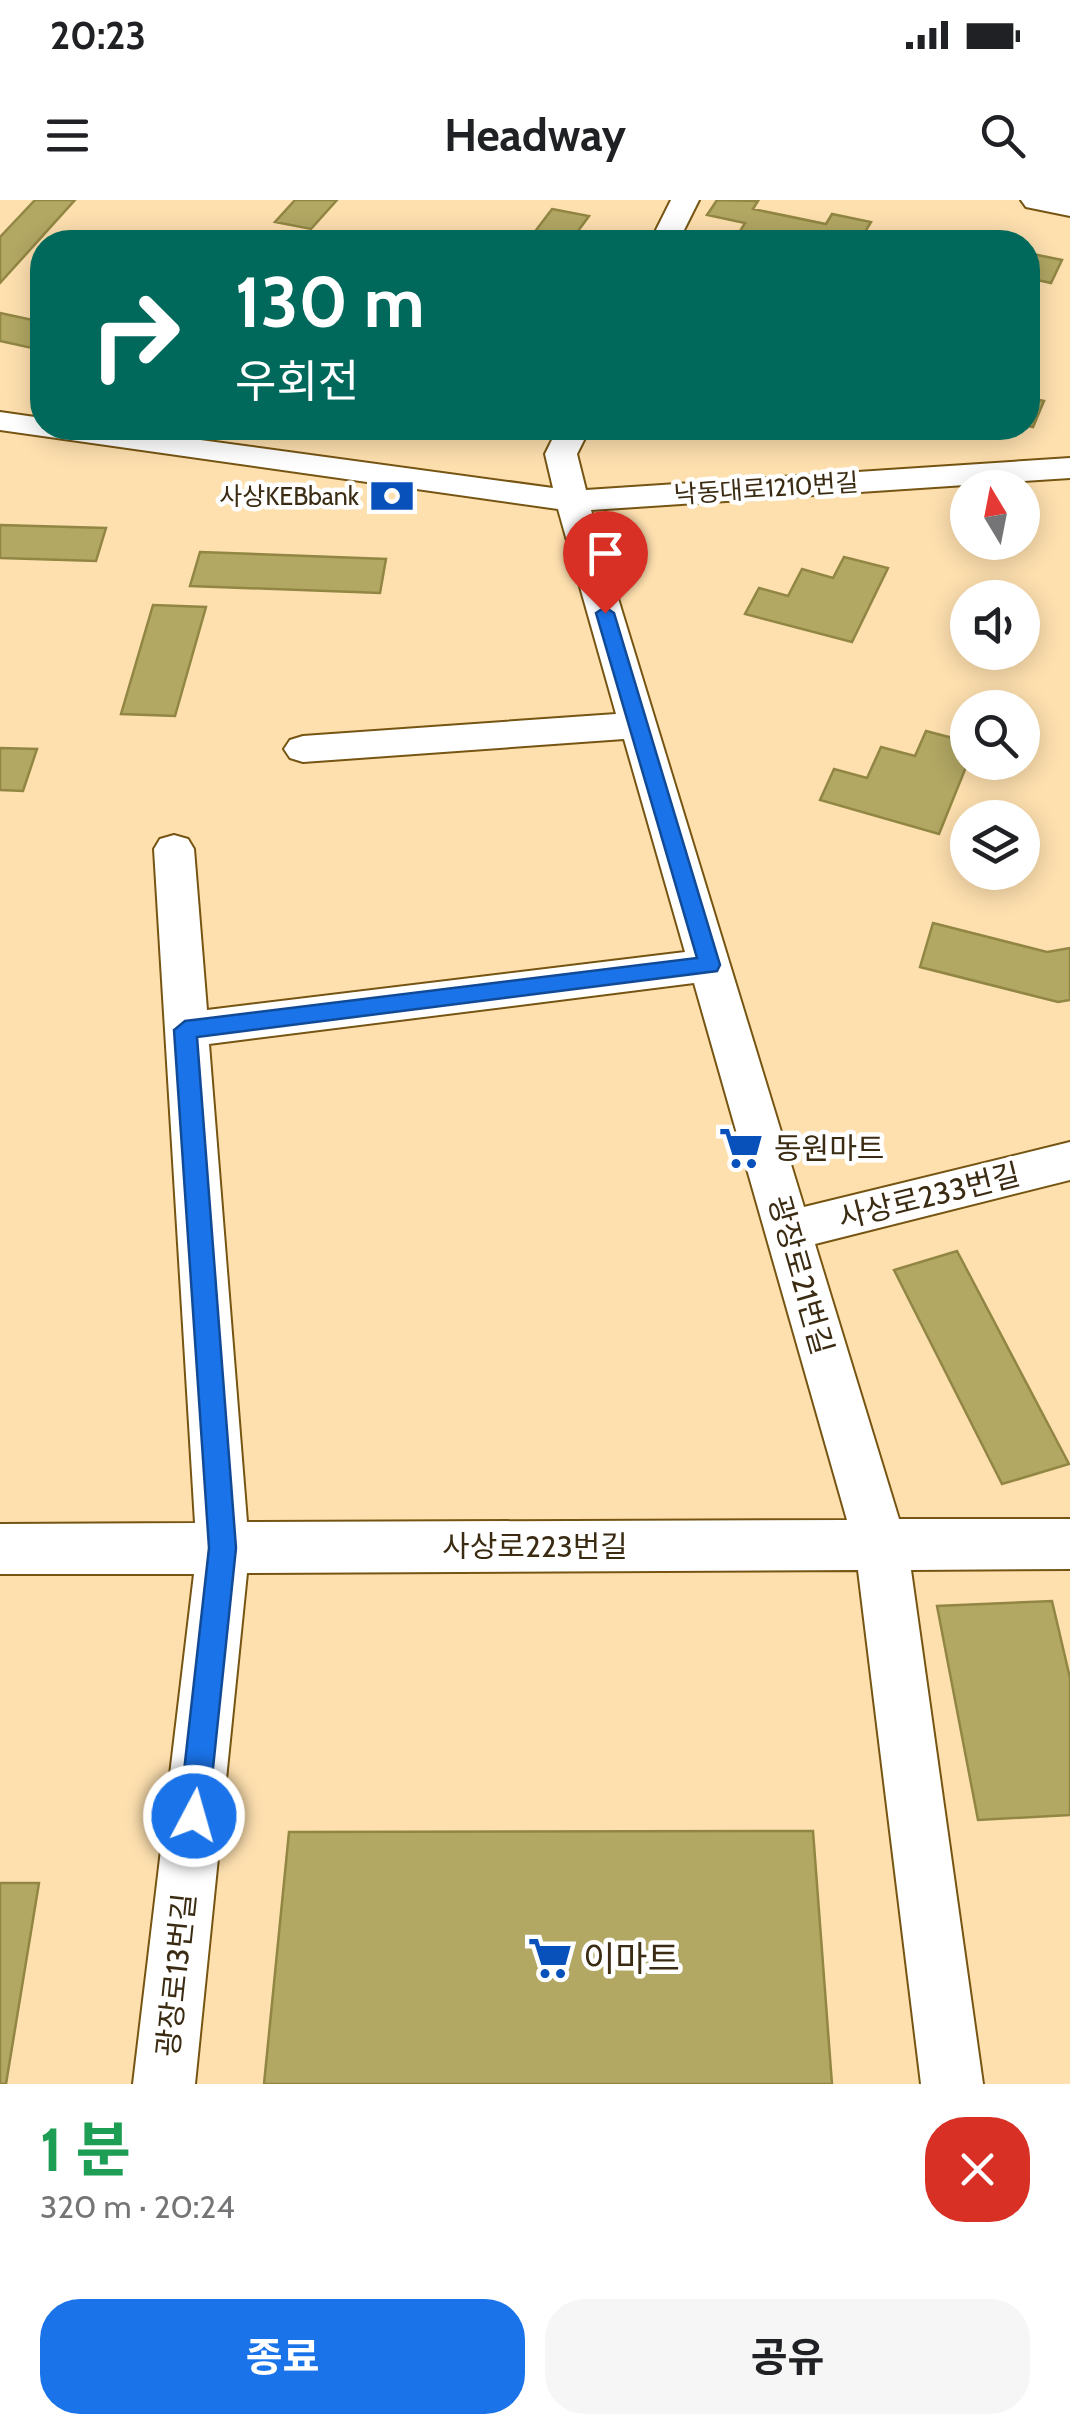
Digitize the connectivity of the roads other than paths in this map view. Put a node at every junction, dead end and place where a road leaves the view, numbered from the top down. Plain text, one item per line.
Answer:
1 (685, 200) edge
2 (1038, 200) edge
3 (1070, 206) edge
4 (670, 230) edge
5 (0, 421) edge
6 (30, 425) edge
7 (138, 440) edge
8 (568, 440) edge
9 (1065, 474) edge
10 (572, 501) junction
11 (638, 725) junction
12 (303, 749) dead end
13 (174, 849) dead end
14 (709, 965) junction
15 (185, 1030) junction
16 (1070, 1161) edge
17 (788, 1231) junction
18 (1070, 1544) edge
19 (880, 1545) junction
20 (223, 1548) junction
21 (0, 1549) edge
22 (164, 2084) edge
23 (952, 2084) edge

1 - 4 street
2 - 3 main road
5 - 6 street, 낙동대로1210번길
7 - 10 street, 낙동대로1210번길
8 - 10 street, 광장로21번길
9 - 10 street, 낙동대로1210번길
10 - 11 street, 광장로21번길
11 - 12 street
11 - 14 street, 광장로21번길
13 - 15 street, 광장로13번길
14 - 15 street
14 - 17 street, 광장로21번길
15 - 20 street, 광장로13번길
16 - 17 street, 사상로233번길
17 - 19 street, 광장로21번길
18 - 19 street, 사상로223번길
19 - 20 street, 사상로223번길
19 - 23 street, 광장로21번길
20 - 21 street, 사상로223번길
20 - 22 street, 광장로13번길

